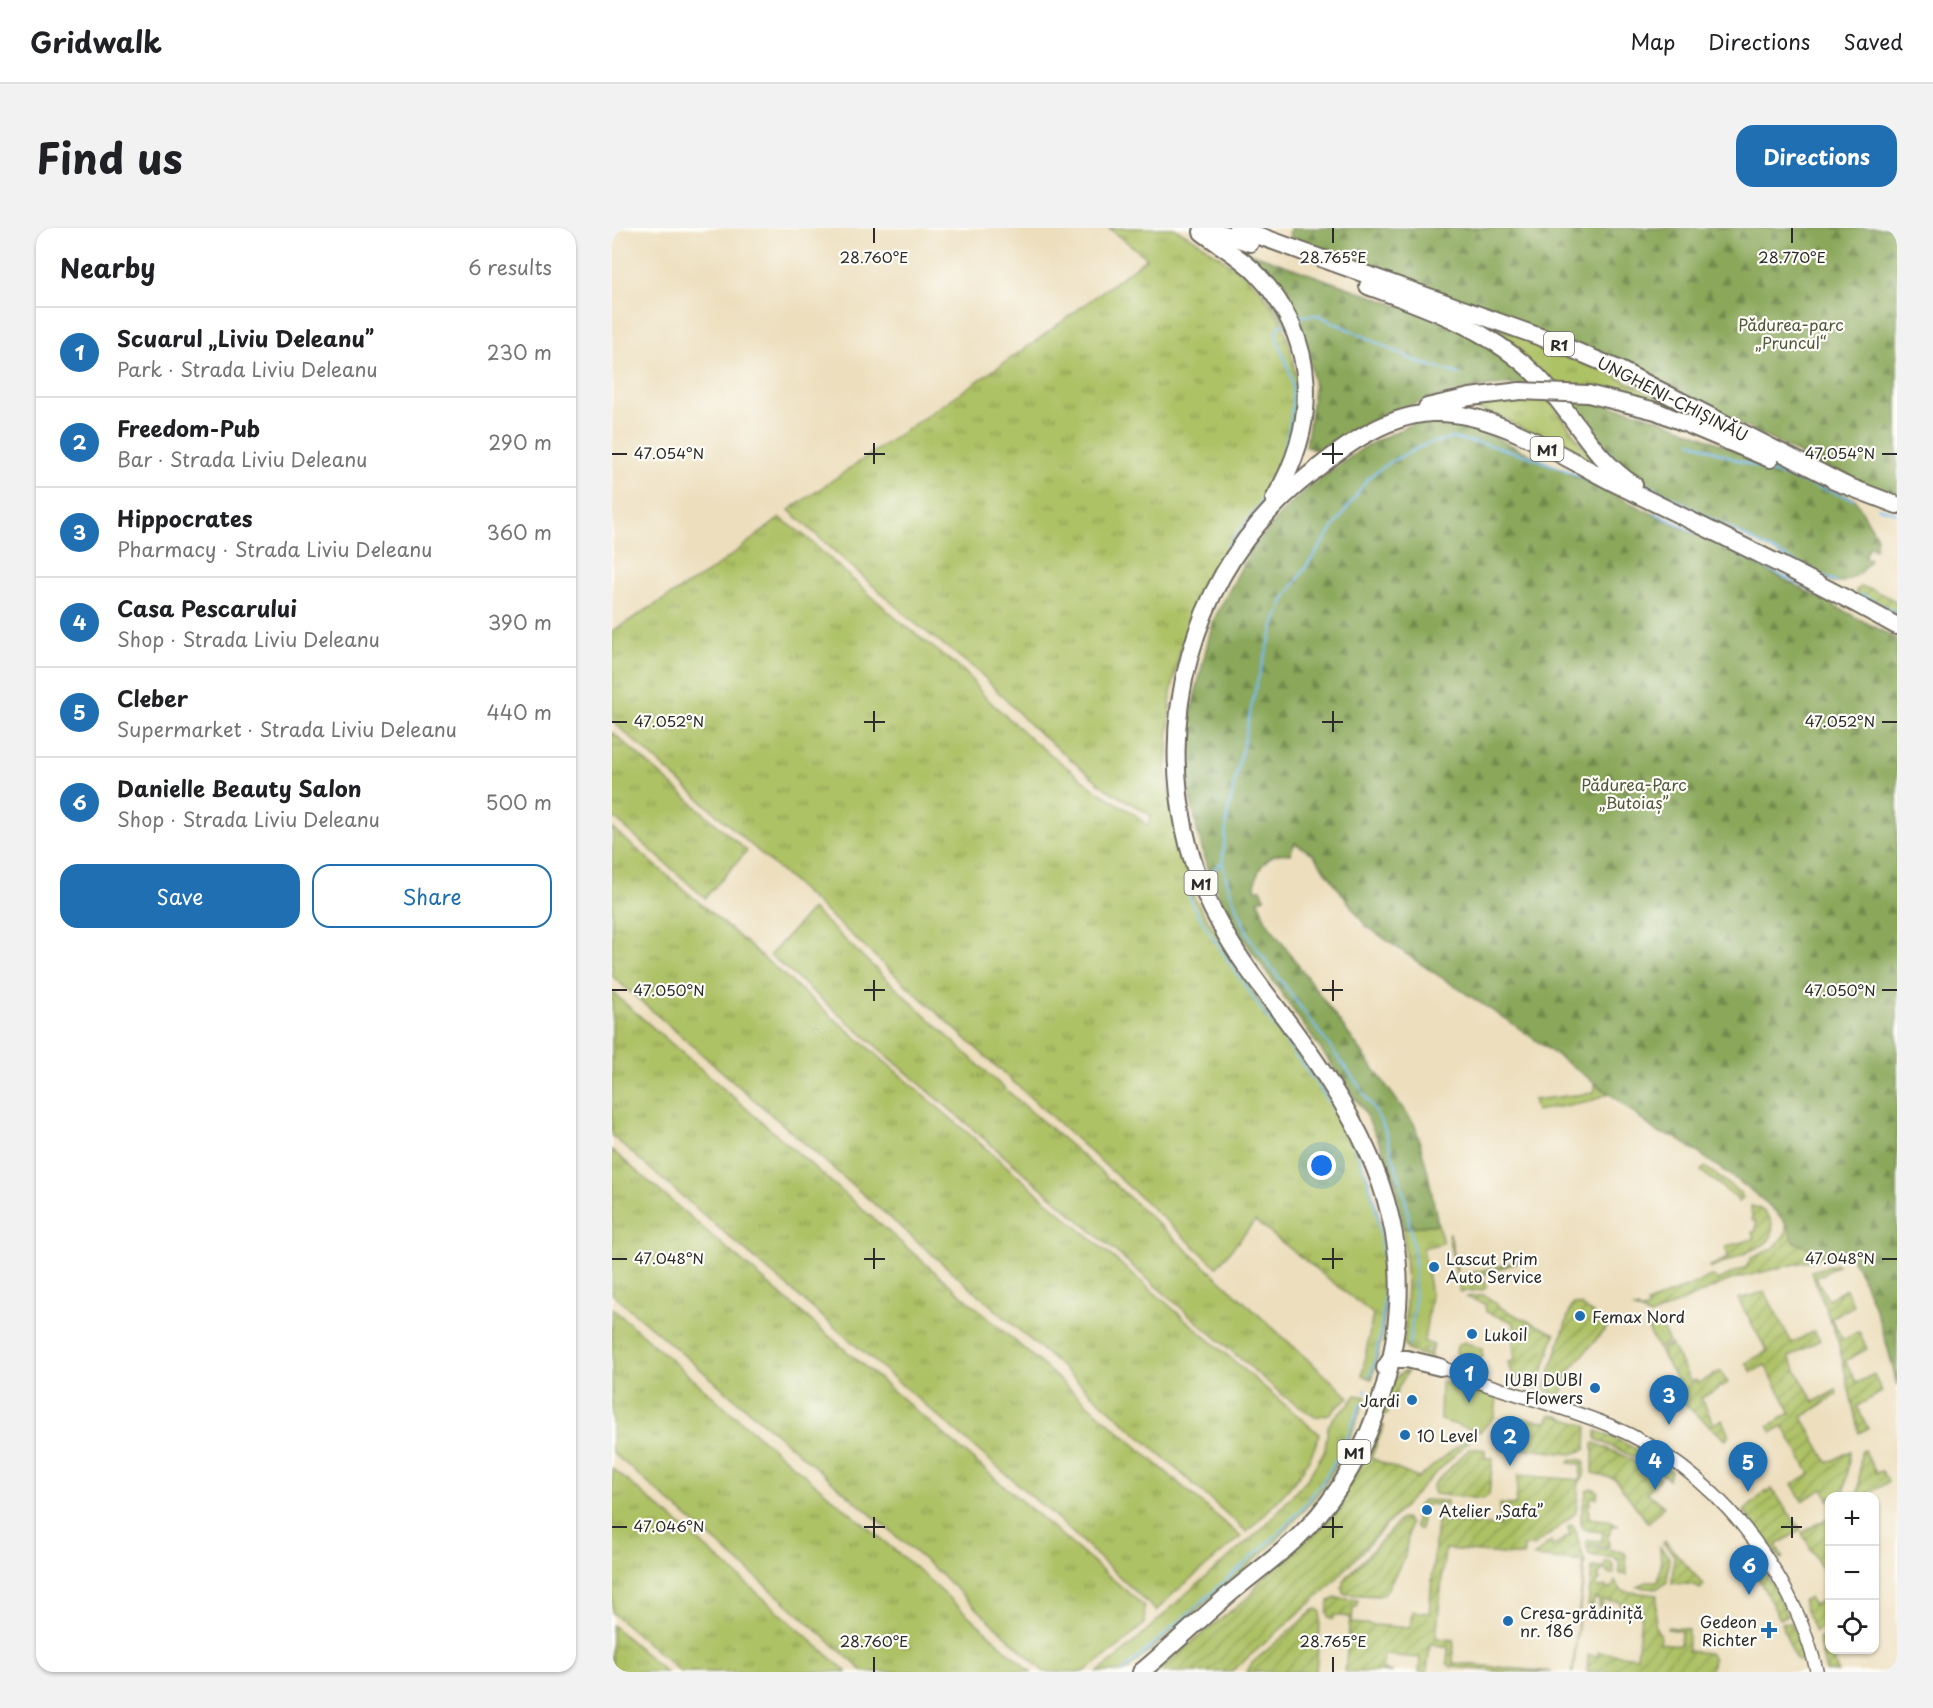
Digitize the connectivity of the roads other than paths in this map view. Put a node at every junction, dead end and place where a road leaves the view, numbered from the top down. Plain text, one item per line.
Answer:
1 (1197, 228) edge
2 (1206, 228) edge
3 (1237, 228) edge
4 (1258, 241) junction
5 (1410, 415) junction
6 (1845, 485) junction
7 (1897, 505) edge
8 (1265, 514) junction
9 (1677, 514) junction
10 (1897, 626) edge
11 (1390, 1219) junction
12 (1392, 1358) junction
13 (1437, 1372) junction
14 (1329, 1500) junction
15 (1260, 1568) junction
16 (1141, 1672) edge
17 (1817, 1672) edge

1 - 8 highway
2 - 4 highway, R1
3 - 4 highway, R1
4 - 6 highway, UNGHENI-CHIȘINĂU / R1
4 - 9 highway, R1
5 - 6 highway, M1, bridge
5 - 8 highway, M1
5 - 9 highway, M1
6 - 7 highway, M1
8 - 11 highway, M1
9 - 10 highway, M1
11 - 12 highway, M1
11 - 13 highway, M1
11 - 15 highway, M1
12 - 13 highway
12 - 14 highway, M1
12 - 15 highway, M1
13 - 14 highway, M1
13 - 17 main road
14 - 15 highway, M1
15 - 16 highway, M1

